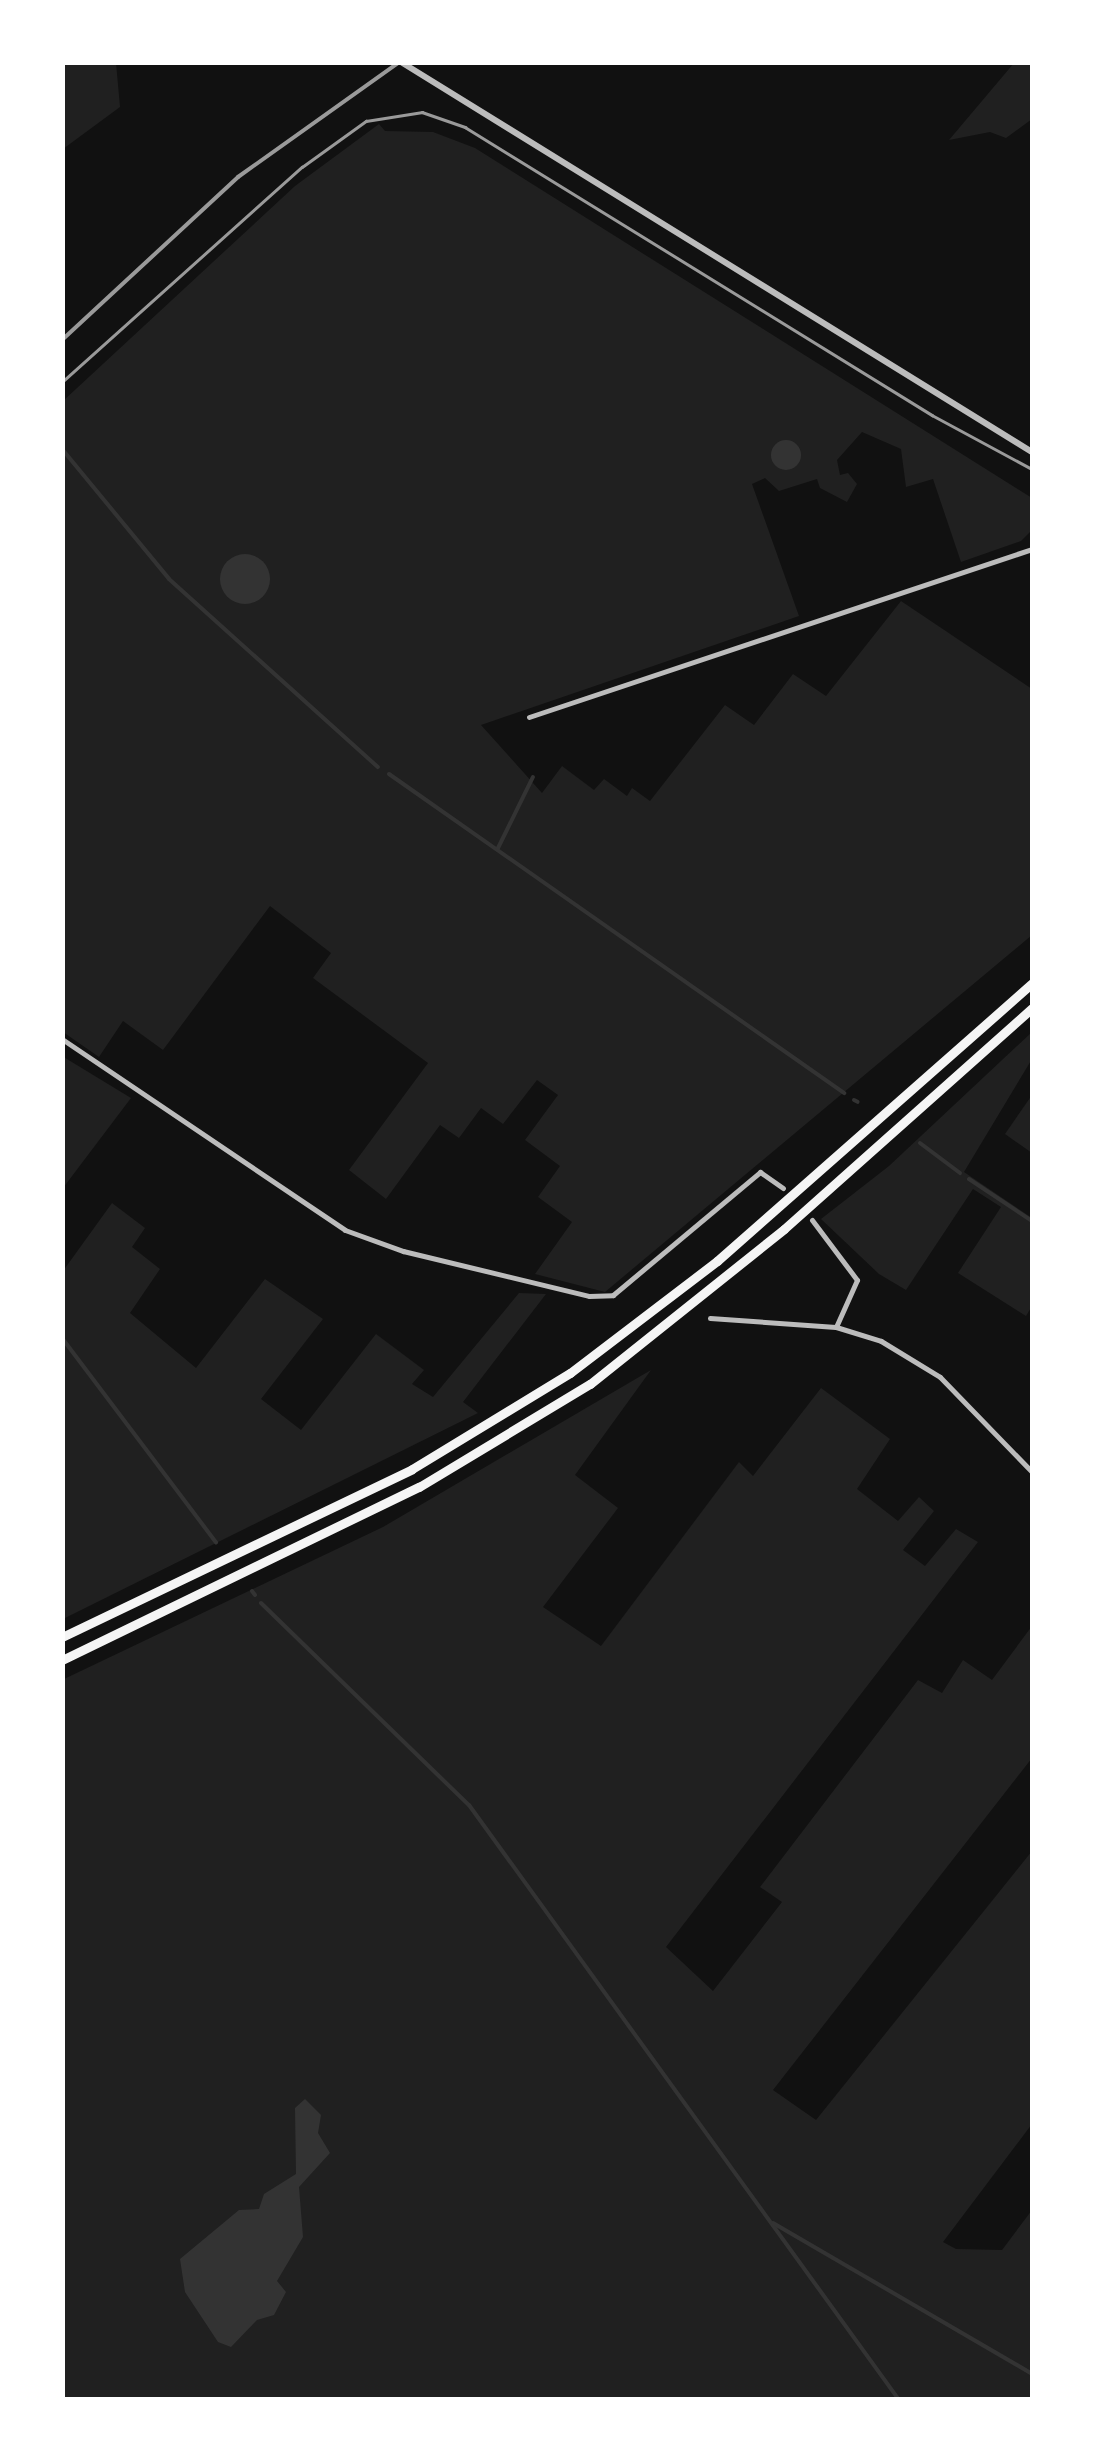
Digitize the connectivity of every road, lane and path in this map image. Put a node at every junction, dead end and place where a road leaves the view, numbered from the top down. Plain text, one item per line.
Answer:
1 (402, 62) edge
2 (1032, 452) edge
3 (1032, 549) edge
4 (530, 717) dead end
5 (1032, 983) edge
6 (1032, 1008) edge
7 (62, 1039) edge
8 (783, 1188) dead end
9 (812, 1220) dead end
10 (710, 1318) dead end
11 (836, 1327) junction
12 (1032, 1472) edge
13 (62, 1638) edge
14 (62, 1660) edge

1 - 2 street
3 - 4 street
5 - 13 highway
6 - 14 highway
7 - 8 street
9 - 11 street
10 - 11 street
11 - 12 street

